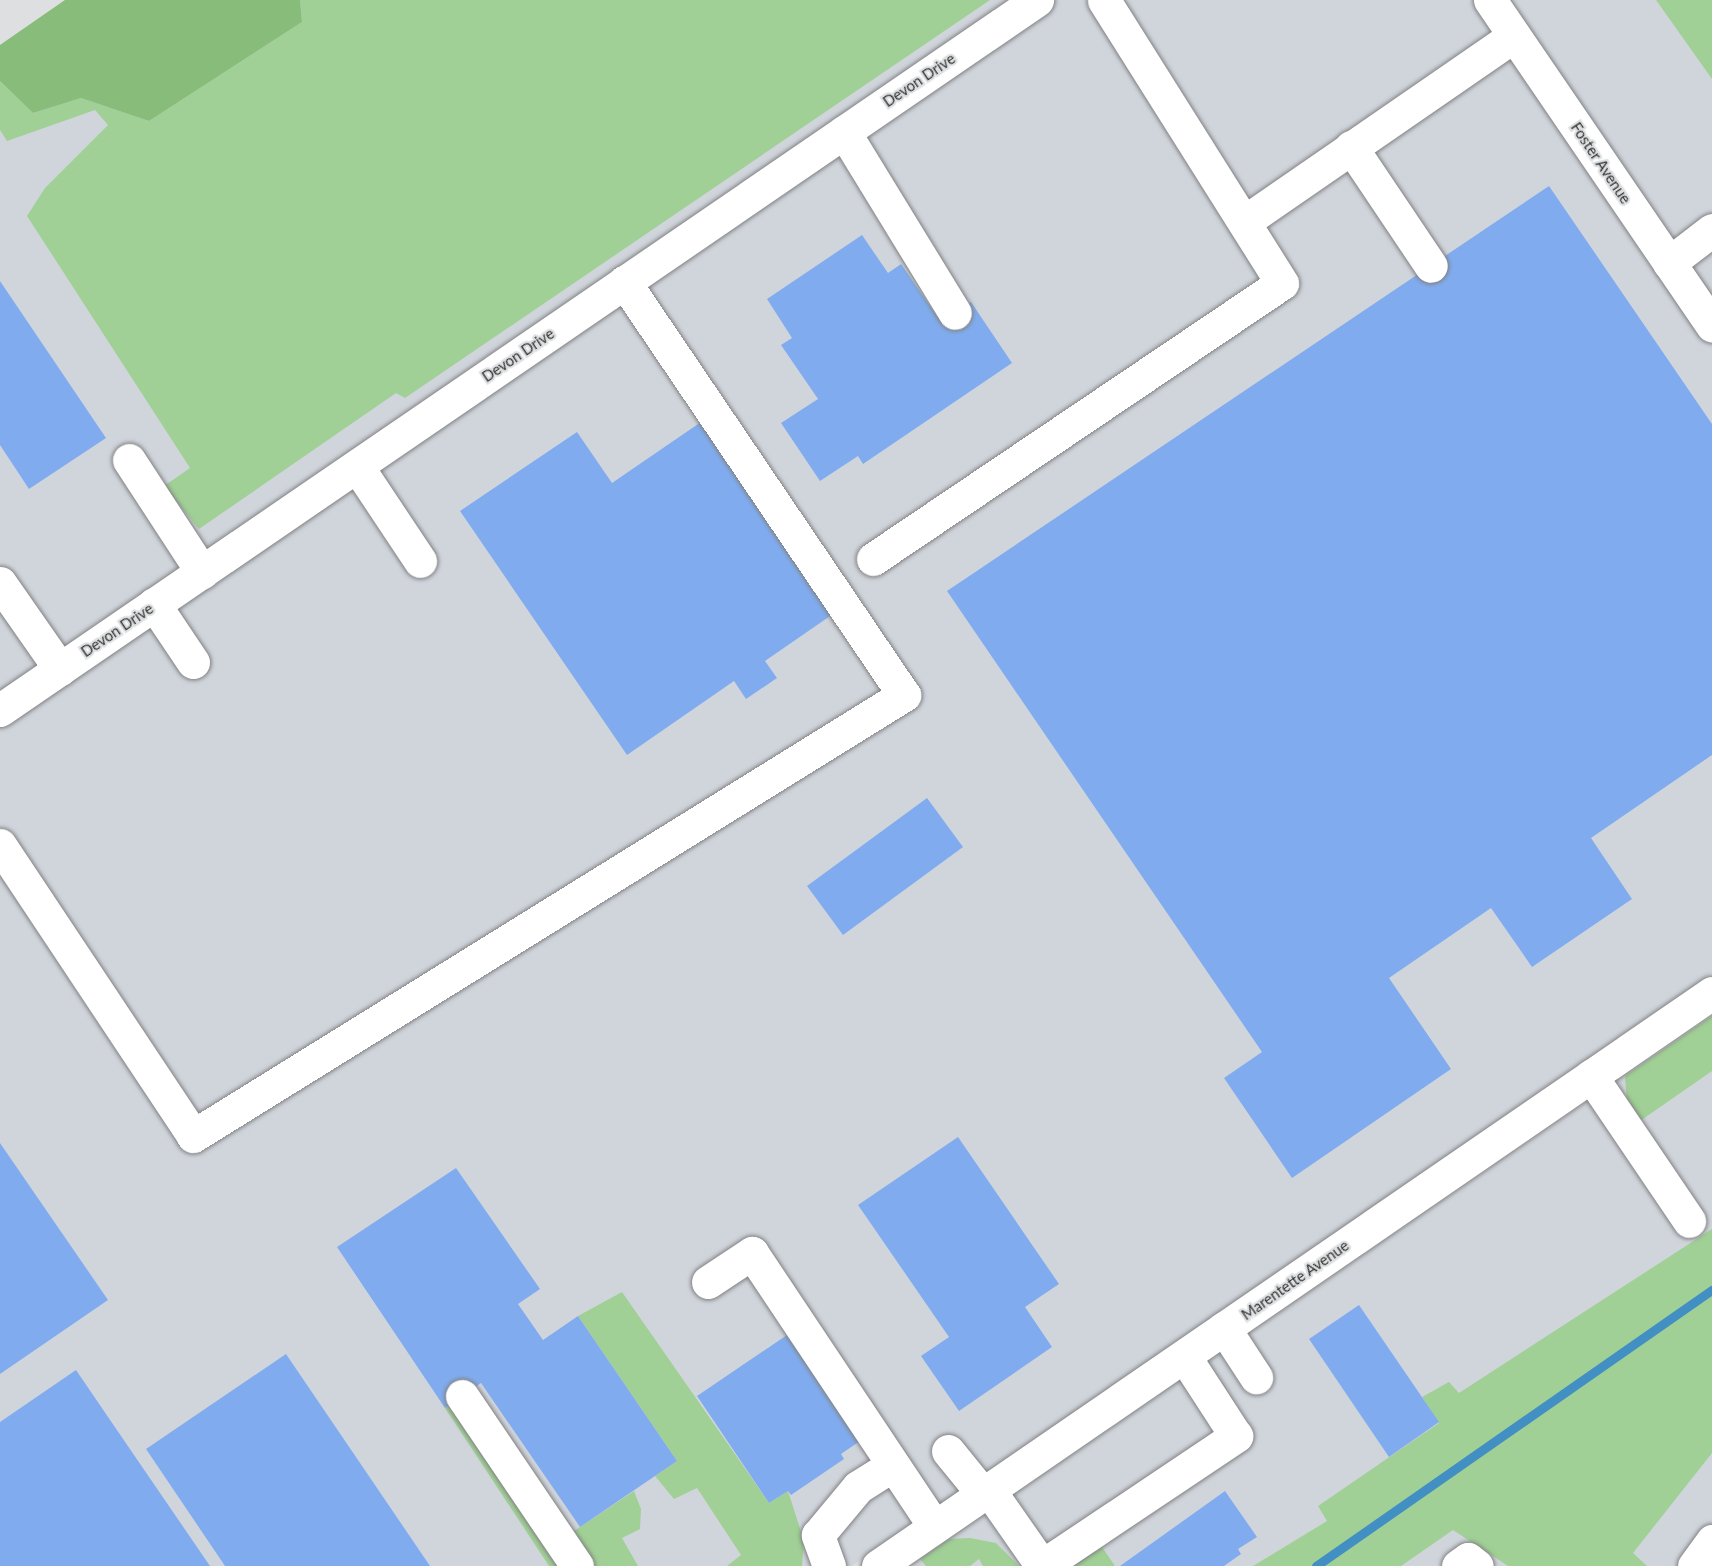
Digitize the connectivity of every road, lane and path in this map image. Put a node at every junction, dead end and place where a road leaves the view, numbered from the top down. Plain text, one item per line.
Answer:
1 (1037, 0) edge
2 (1104, 0) edge
3 (1490, 0) edge
4 (1514, 36) junction
5 (844, 132) junction
6 (1351, 147) junction
7 (1244, 222) junction
8 (1712, 230) edge
9 (1669, 263) junction
10 (1431, 266) dead end
11 (624, 282) junction
12 (955, 313) dead end
13 (1712, 327) edge
14 (129, 460) dead end
15 (357, 466) junction
16 (873, 559) dead end
17 (420, 561) dead end
18 (202, 572) junction
19 (0, 583) edge
20 (154, 604) junction
21 (193, 662) dead end
22 (60, 669) junction
23 (0, 710) edge
24 (0, 844) edge
25 (1712, 993) edge
26 (1592, 1076) junction
27 (1689, 1221) dead end
28 (708, 1282) dead end
29 (1224, 1328) junction
30 (1184, 1356) junction
31 (1256, 1377) dead end
32 (462, 1396) dead end
33 (948, 1451) dead end
34 (893, 1465) junction
35 (986, 1492) junction
36 (935, 1527) junction
37 (1712, 1542) edge
38 (893, 1562) edge
39 (577, 1566) edge
40 (829, 1566) edge
41 (1042, 1566) edge
42 (1458, 1566) edge
43 (1477, 1566) edge
44 (1694, 1566) edge

1 - 5 street, Devon Drive
2 - 7 street
3 - 4 street, Foster Avenue
4 - 6 street
4 - 9 street, Foster Avenue
5 - 11 street, Devon Drive
5 - 12 street
6 - 7 street
6 - 10 street
7 - 16 street
8 - 9 street
9 - 13 street, Foster Avenue
11 - 15 street, Devon Drive
11 - 24 street
14 - 18 street
15 - 17 street
15 - 18 street, Devon Drive
18 - 20 street, Devon Drive
19 - 22 street
20 - 21 street
20 - 22 street, Devon Drive
22 - 23 street, Devon Drive
25 - 26 street, Marentette Avenue
26 - 27 street
26 - 29 street, Marentette Avenue
28 - 34 street
29 - 30 street, Marentette Avenue
29 - 31 street
30 - 35 street, Marentette Avenue
30 - 41 street
32 - 39 street
33 - 35 street
34 - 36 street
34 - 40 street
35 - 36 street, Marentette Avenue
35 - 41 street
36 - 38 street, Marentette Avenue
37 - 44 street
42 - 43 street

